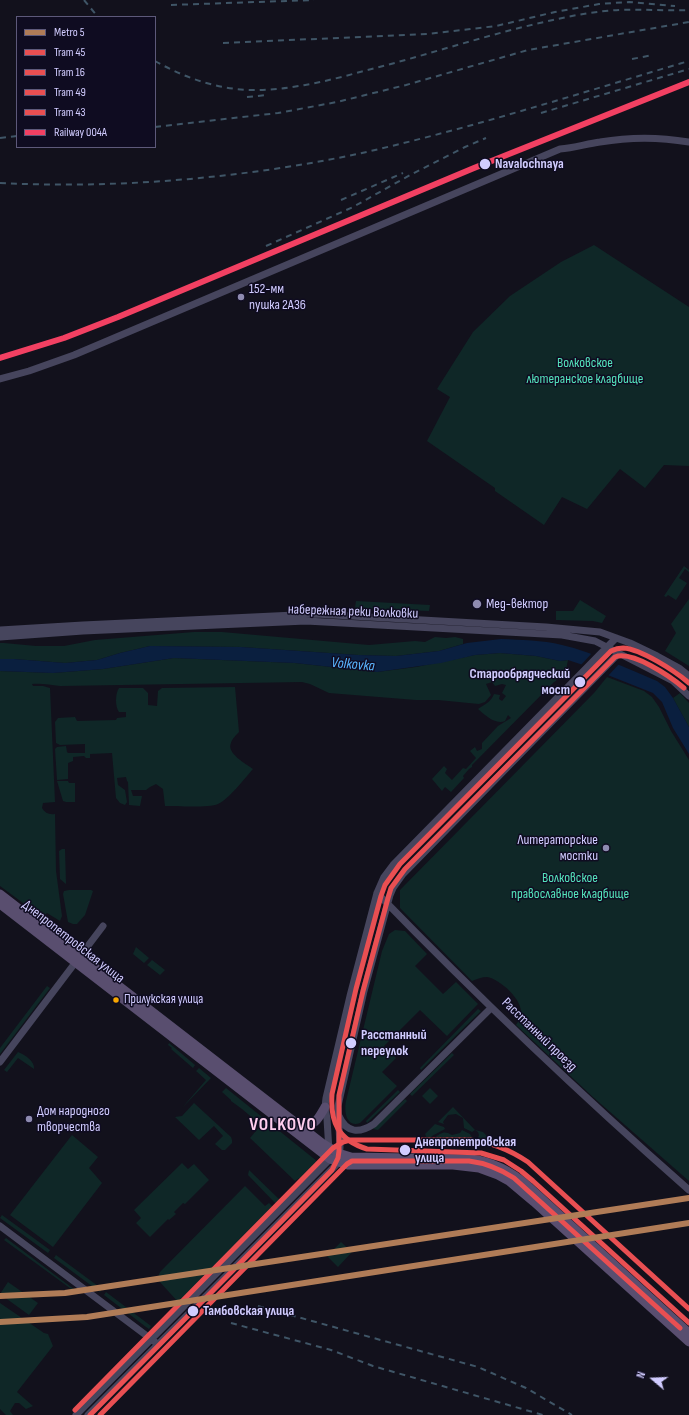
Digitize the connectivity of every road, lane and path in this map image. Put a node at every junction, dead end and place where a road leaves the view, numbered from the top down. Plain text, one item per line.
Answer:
1 (689, 142) edge
2 (0, 379) edge
3 (0, 630) edge
4 (0, 637) edge
5 (616, 638) junction
6 (606, 647) junction
7 (618, 654) junction
8 (689, 676) edge
9 (689, 696) edge
10 (377, 893) junction
11 (0, 894) edge
12 (0, 904) edge
13 (388, 904) junction
14 (103, 926) dead end
15 (78, 959) junction
16 (491, 1008) junction
17 (0, 1062) edge
18 (325, 1107) junction
19 (338, 1114) junction
20 (301, 1127) junction
21 (328, 1147) junction
22 (336, 1158) junction
23 (689, 1190) edge
24 (0, 1226) edge
25 (689, 1333) edge
26 (151, 1338) junction
27 (689, 1342) edge
28 (158, 1345) junction
29 (76, 1415) edge
30 (88, 1415) edge

1 - 2 street
3 - 5 street, набережная реки Волковки
4 - 6 street, набережная реки Волковки
5 - 6 street
5 - 8 street, набережная реки Волковки
6 - 7 street, набережная реки Волковки
6 - 10 street
7 - 9 street, набережная реки Волковки
7 - 13 street
10 - 13 street, Расстанный проезд
10 - 18 street
11 - 15 main road, Днепропетровская улица
12 - 15 main road, Днепропетровская улица
13 - 16 street, Расстанный проезд
13 - 19 street
14 - 15 street
15 - 17 street
15 - 20 main road, Днепропетровская улица
15 - 22 main road, Днепропетровская улица
16 - 19 street
16 - 23 street, Расстанный проезд
18 - 20 main road
18 - 21 street
19 - 22 street
20 - 21 main road, Днепропетровская улица
21 - 22 main road, Днепропетровская улица
22 - 25 main road
22 - 26 street
22 - 27 main road
22 - 28 street
24 - 26 street
26 - 28 street
26 - 29 street
28 - 30 street

